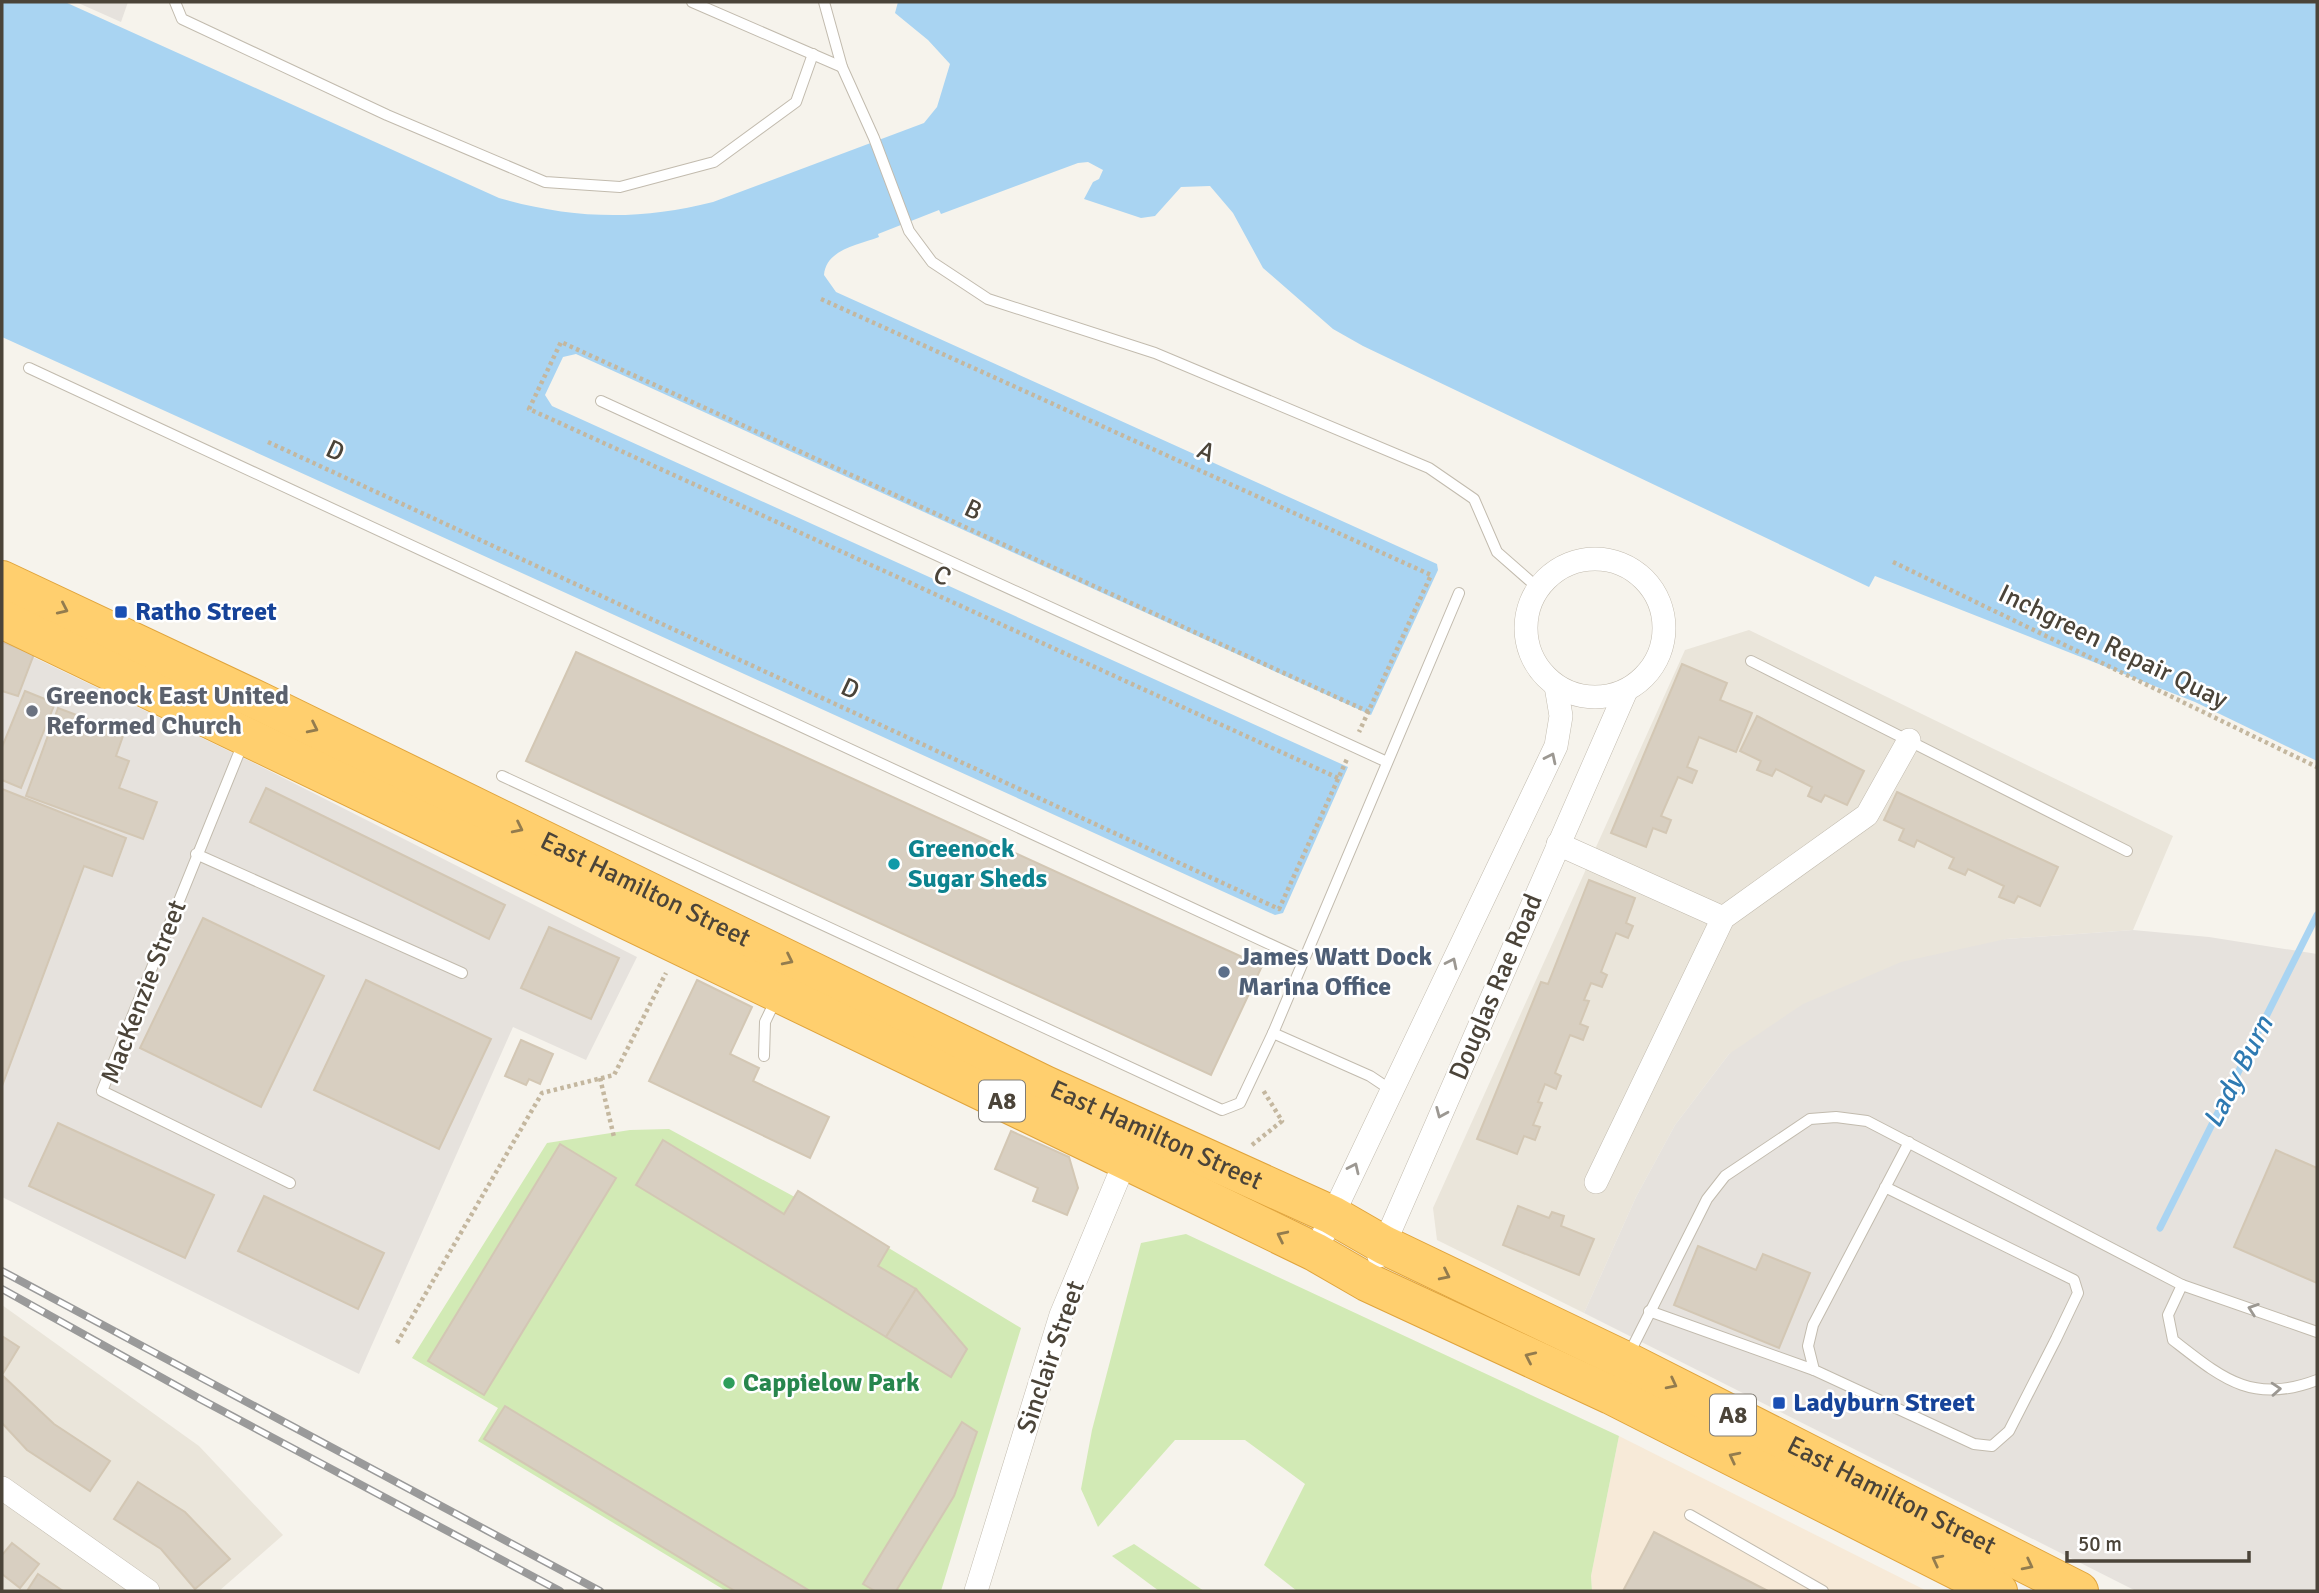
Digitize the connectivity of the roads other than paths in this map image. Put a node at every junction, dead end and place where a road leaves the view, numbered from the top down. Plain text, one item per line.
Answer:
1 (175, 2) edge
2 (692, 2) edge
3 (824, 2) edge
4 (813, 54) junction
5 (842, 67) junction
6 (29, 368) dead end
7 (601, 401) dead end
8 (2, 580) edge
9 (1538, 587) junction
10 (1459, 593) dead end
11 (2, 619) edge
12 (1752, 661) dead end
13 (1556, 686) junction
14 (1626, 691) junction
15 (254, 718) junction
16 (1909, 740) junction
17 (1387, 762) junction
18 (502, 776) dead end
19 (1558, 844) junction
20 (2127, 851) dead end
21 (196, 854) junction
22 (621, 897) junction
23 (1723, 918) junction
24 (1304, 960) junction
25 (462, 972) dead end
26 (778, 994) junction
27 (1273, 1033) junction
28 (764, 1056) dead end
29 (1391, 1090) junction
30 (1909, 1142) junction
31 (1133, 1144) junction
32 (1597, 1182) dead end
33 (290, 1183) dead end
34 (1885, 1187) junction
35 (1332, 1215) junction
36 (1384, 1245) junction
37 (1315, 1252) junction
38 (1367, 1282) junction
39 (2182, 1285) junction
40 (1649, 1311) junction
41 (2317, 1332) edge
42 (1814, 1370) junction
43 (1618, 1378) junction
44 (2317, 1380) edge
45 (8, 1500) edge
46 (1690, 1515) dead end
47 (148, 1591) edge
48 (976, 1591) edge
49 (1823, 1591) edge
50 (1998, 1591) edge
51 (2079, 1591) edge

1 - 4 lane
2 - 4 lane
3 - 5 lane
4 - 5 lane
5 - 9 lane
6 - 24 lane
7 - 17 lane
8 -> 15 highway, East Hamilton Street / A8
9 - 13 street
9 - 14 street
10 - 17 lane
11 - 15 highway, East Hamilton Street / A8
12 - 16 lane
13 - 14 street
29 -> 13 street, Douglas Rae Road
14 - 19 street, Douglas Rae Road
15 - 21 lane, MacKenzie Street
15 - 22 highway, East Hamilton Street / A8
16 - 20 lane
16 - 23 street
17 - 24 lane
18 - 27 lane
19 - 23 street
19 -> 36 street, Douglas Rae Road
21 - 25 lane
21 - 33 lane, MacKenzie Street
22 - 26 highway, East Hamilton Street / A8
22 -> 31 highway, East Hamilton Street / A8
23 - 32 street
24 - 27 lane
26 - 28 lane
26 - 31 highway, East Hamilton Street / A8
27 - 29 lane
35 -> 29 street, Douglas Rae Road
30 - 34 lane
30 - 39 lane
30 - 40 lane
31 - 35 highway, East Hamilton Street / A8
37 -> 31 highway, East Hamilton Street / A8
31 - 48 street, Sinclair Street
34 - 42 lane
34 - 42 lane
35 - 36 highway, East Hamilton Street / A8
35 - 37 street, Douglas Rae Road
36 - 38 street, Douglas Rae Road
36 -> 43 highway, East Hamilton Street / A8
37 - 38 highway, East Hamilton Street / A8
43 -> 38 highway, East Hamilton Street / A8
41 -> 39 lane
39 -> 44 lane
40 - 42 lane
40 - 43 lane
50 -> 43 highway, East Hamilton Street / A8
43 -> 51 highway, East Hamilton Street / A8
45 - 47 street
46 - 49 lane

